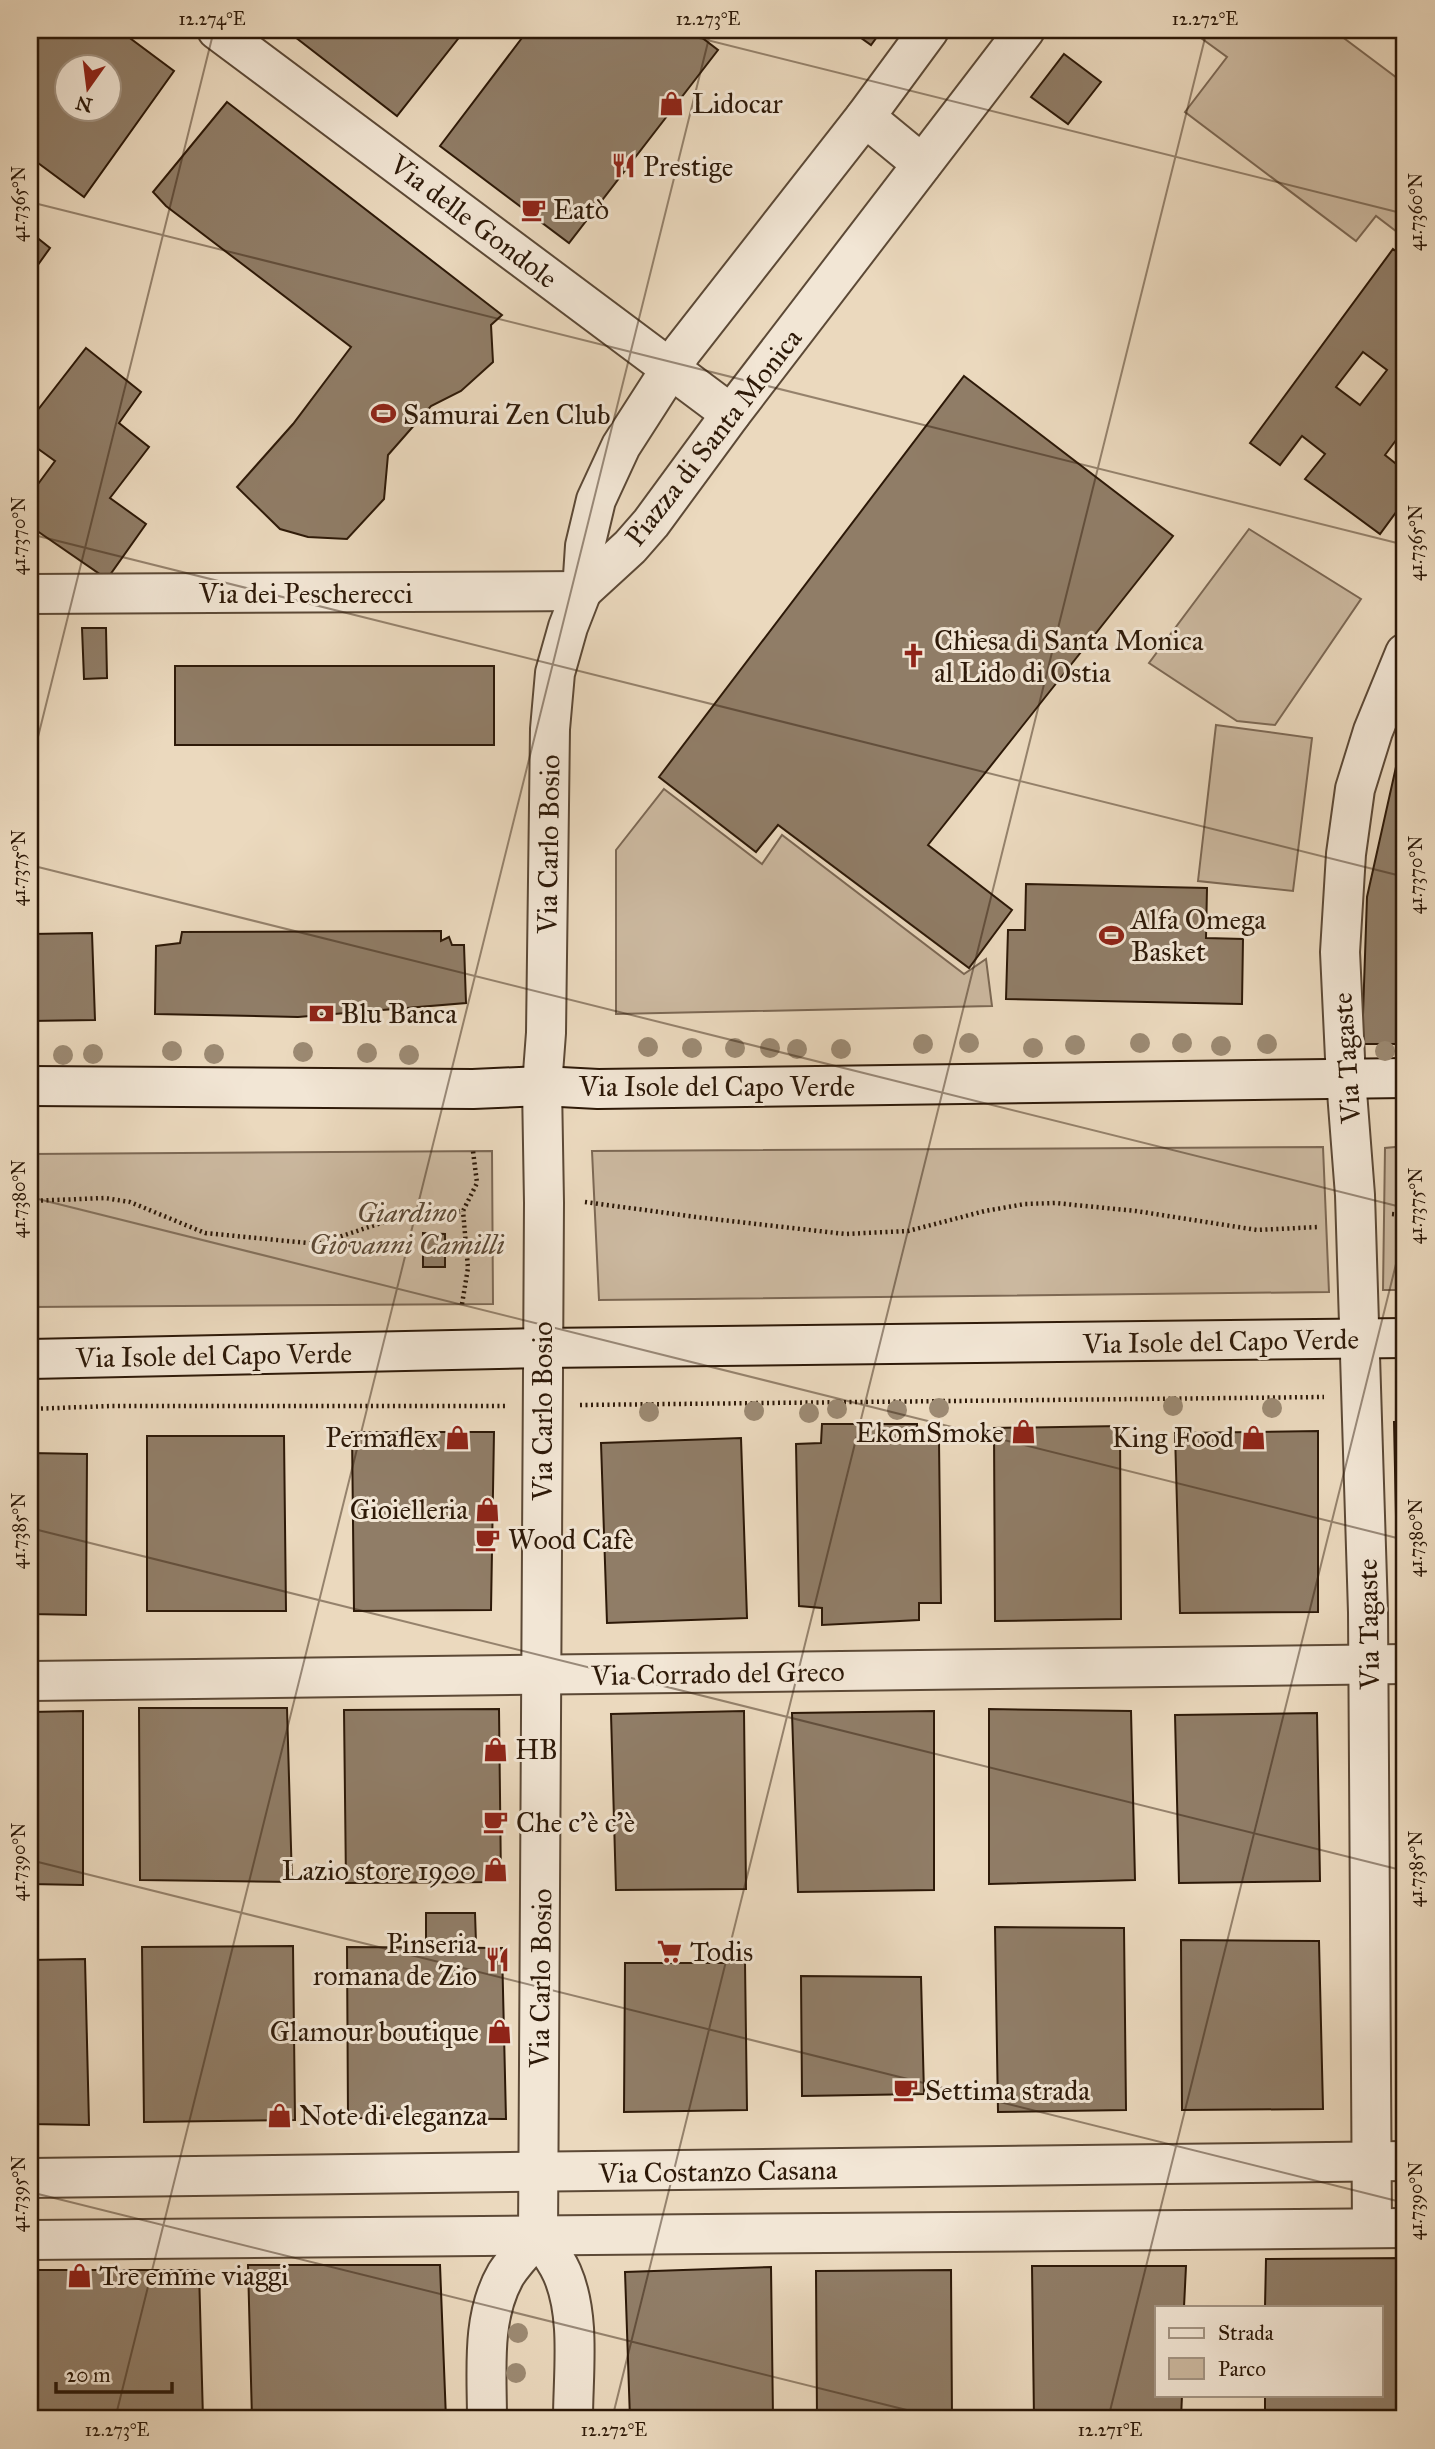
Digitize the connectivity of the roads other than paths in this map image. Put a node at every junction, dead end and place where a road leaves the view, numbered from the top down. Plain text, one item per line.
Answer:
1 (929, 30) edge
2 (1025, 30) edge
3 (229, 33) edge
4 (865, 117) junction
5 (922, 164) junction
6 (671, 367) junction
7 (731, 414) junction
8 (582, 591) junction
9 (30, 594) edge
10 (1405, 653) edge
11 (1405, 1078) edge
12 (1346, 1079) junction
13 (30, 1086) edge
14 (542, 1086) junction
15 (1405, 1338) edge
16 (1361, 1339) junction
17 (542, 1349) junction
18 (30, 1359) edge
19 (1387, 1664) edge
20 (542, 1675) junction
21 (30, 1681) edge
22 (1388, 2161) edge
23 (538, 2173) junction
24 (30, 2178) edge
25 (1389, 2228) edge
26 (538, 2236) junction
27 (30, 2240) edge
28 (487, 2419) edge
29 (573, 2419) edge

1 - 4 street, Piazza di Santa Monica
2 - 5 street, Piazza di Santa Monica
3 - 6 street, Via delle Gondole
4 - 5 street
4 - 6 street, Piazza di Santa Monica
5 - 7 street, Piazza di Santa Monica
6 - 7 street, Via delle Gondole
6 - 8 street, Piazza di Santa Monica
7 - 8 street, Piazza di Santa Monica
8 - 9 street, Via dei Pescherecci
8 - 14 street, Via Carlo Bosio
10 - 12 street, Via Tagaste
11 - 12 street, Via Isole del Capo Verde
12 - 14 street, Via Isole del Capo Verde
12 - 16 street, Via Tagaste
13 - 14 street, Via Isole del Capo Verde
14 - 17 street, Via Carlo Bosio
15 - 16 street, Via Isole del Capo Verde
16 - 17 street, Via Isole del Capo Verde
16 - 19 street, Via Tagaste
17 - 18 street, Via Isole del Capo Verde
17 - 20 street, Via Carlo Bosio
19 - 20 street, Via Corrado del Greco
19 - 22 street, Via Tagaste
20 - 21 street, Via Corrado del Greco
20 - 23 street, Via Carlo Bosio
22 - 23 street, Via Costanzo Casana
22 - 25 street, Via Tagaste
23 - 24 street, Via Costanzo Casana
23 - 26 street, Via Carlo Bosio
25 - 26 street
26 - 27 street
26 - 28 street
26 - 29 street

